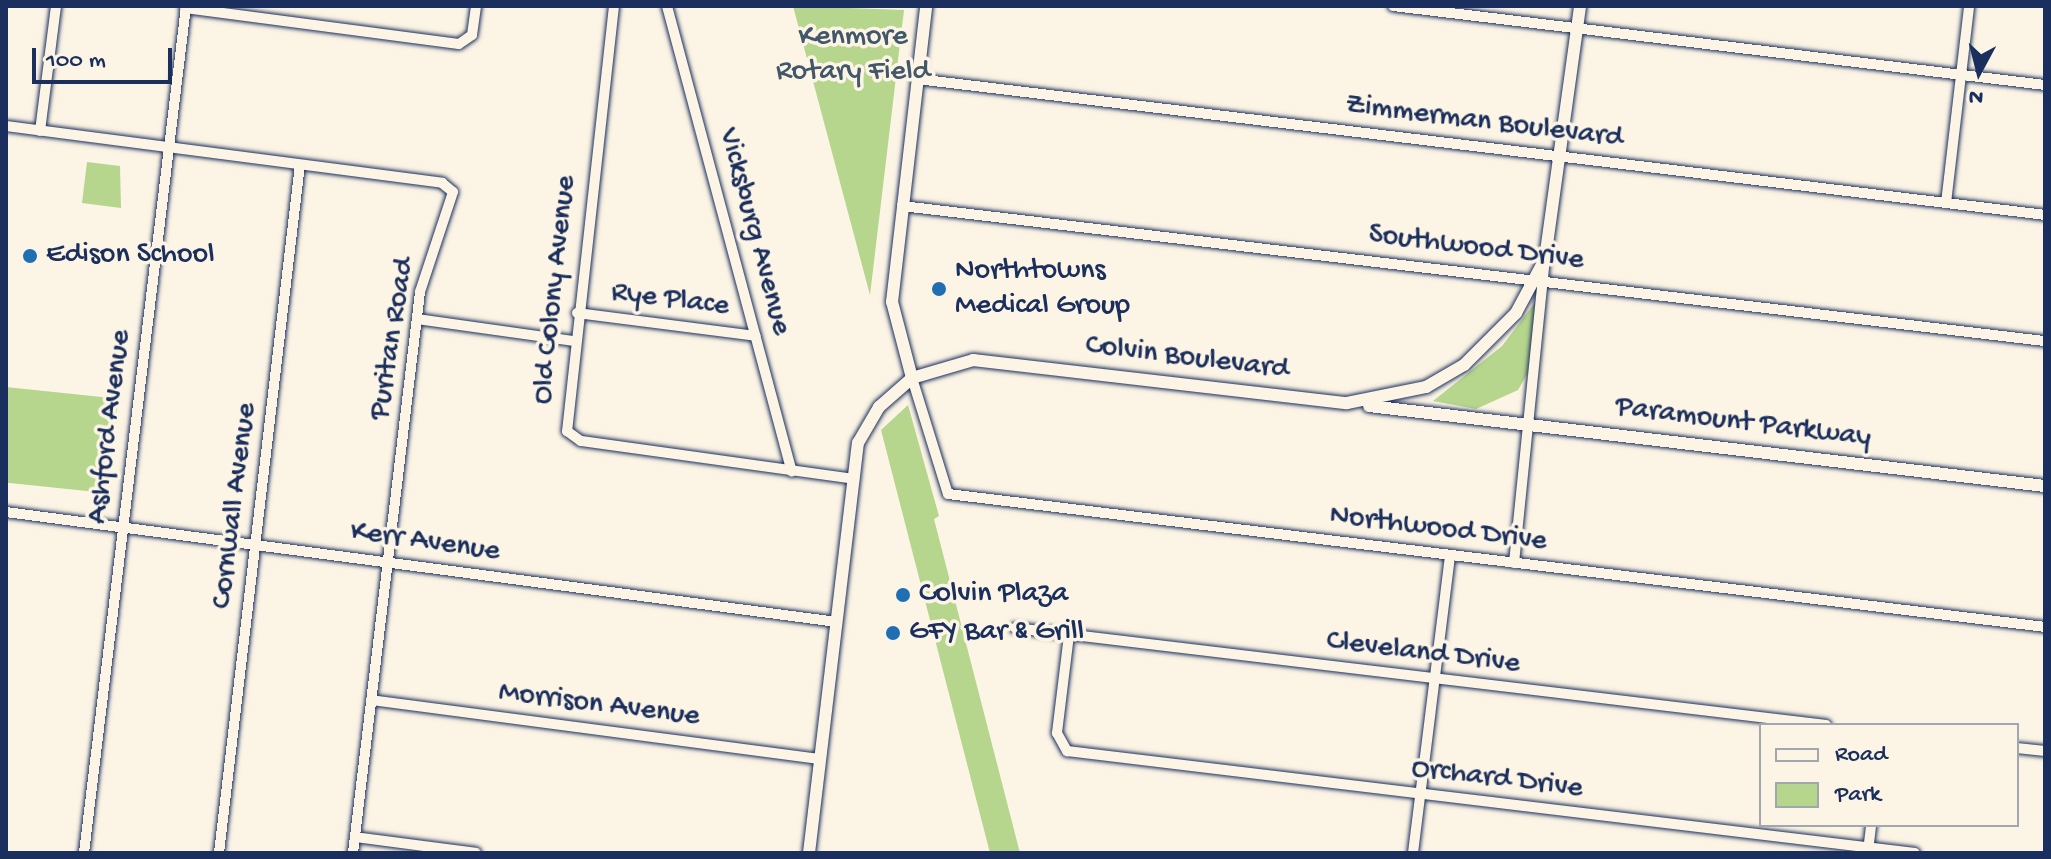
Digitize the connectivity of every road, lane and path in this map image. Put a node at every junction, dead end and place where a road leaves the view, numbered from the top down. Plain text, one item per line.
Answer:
1 (56, 6) edge
2 (476, 6) edge
3 (614, 6) edge
4 (667, 6) edge
5 (926, 6) edge
6 (1393, 6) edge
7 (1580, 6) edge
8 (1969, 6) edge
9 (186, 7) edge
10 (1578, 28) junction
11 (1961, 75) junction
12 (917, 79) junction
13 (2045, 85) edge
14 (6, 126) edge
15 (40, 131) junction
16 (169, 148) junction
17 (1562, 157) junction
18 (300, 165) junction
19 (1946, 203) junction
20 (902, 206) junction
21 (2045, 215) edge
22 (1542, 281) junction
23 (577, 313) junction
24 (417, 319) junction
25 (756, 336) junction
26 (574, 341) junction
27 (2045, 341) edge
28 (912, 378) junction
29 (1426, 387) junction
30 (1346, 403) junction
31 (1435, 414) junction
32 (1531, 424) junction
33 (792, 471) junction
34 (854, 479) junction
35 (2045, 486) edge
36 (6, 512) edge
37 (123, 527) junction
38 (256, 545) junction
39 (1450, 556) junction
40 (388, 563) junction
41 (1514, 563) junction
42 (837, 622) junction
43 (2045, 627) edge
44 (1015, 628) dead end
45 (1069, 635) junction
46 (1435, 679) junction
47 (371, 700) junction
48 (1809, 723) edge
49 (2019, 748) edge
50 (2045, 751) edge
51 (820, 759) junction
52 (1420, 795) junction
53 (1871, 827) edge
54 (355, 837) junction
55 (1868, 850) edge
56 (84, 853) edge
57 (219, 853) edge
58 (353, 853) edge
59 (476, 853) edge
60 (809, 853) edge
61 (1413, 853) edge
62 (1915, 853) edge

1 - 15 street
2 - 9 street
3 - 23 street, Old Colony Avenue
4 - 25 street, Vicksburg Avenue
5 - 12 street
6 - 10 street
7 - 10 street, Colvin Boulevard
8 - 11 street
9 - 16 street, Ashford Avenue
10 - 11 street
10 - 17 street, Colvin Boulevard
11 - 13 street
11 - 19 street
12 - 17 street, Zimmerman Boulevard
12 - 20 street
14 - 15 street, Puritan Road
15 - 16 street, Puritan Road
16 - 18 street, Puritan Road
16 - 37 street, Ashford Avenue
17 - 19 street, Zimmerman Boulevard
17 - 22 street, Colvin Boulevard
18 - 24 street, Puritan Road
18 - 38 street, Cornwall Avenue
19 - 21 street, Zimmerman Boulevard
20 - 22 street, Southwood Drive
20 - 28 street
22 - 27 street, Southwood Drive
22 - 29 street, Colvin Boulevard
22 - 32 street
23 - 25 street, Rye Place
23 - 26 street, Old Colony Avenue
24 - 26 street
24 - 40 street, Puritan Road
25 - 33 street, Vicksburg Avenue
26 - 33 street, Old Colony Avenue
28 - 30 street, Colvin Boulevard
28 - 34 street
28 - 39 street, Northwood Drive
29 - 30 street, Colvin Boulevard
29 - 31 street
30 - 31 street, Paramount Parkway
31 - 32 street, Paramount Parkway
32 - 35 street, Paramount Parkway
32 - 41 street
33 - 34 street, Old Colony Avenue
34 - 42 street
36 - 37 street, Kerr Avenue
37 - 38 street, Kerr Avenue
37 - 56 street, Ashford Avenue
38 - 40 street, Kerr Avenue
38 - 57 street, Cornwall Avenue
39 - 41 street, Northwood Drive
39 - 46 street
40 - 42 street, Kerr Avenue
40 - 47 street, Puritan Road
41 - 43 street, Northwood Drive
42 - 51 street
44 - 45 street, Cleveland Drive
45 - 46 street, Cleveland Drive
45 - 52 street, Orchard Drive
46 - 48 street, Cleveland Drive
46 - 52 street
47 - 51 street, Morrison Avenue
47 - 54 street, Puritan Road
49 - 50 street
51 - 60 street
52 - 55 street, Orchard Drive
52 - 61 street
53 - 55 street
54 - 58 street, Puritan Road
54 - 59 street
55 - 62 street, Orchard Drive

